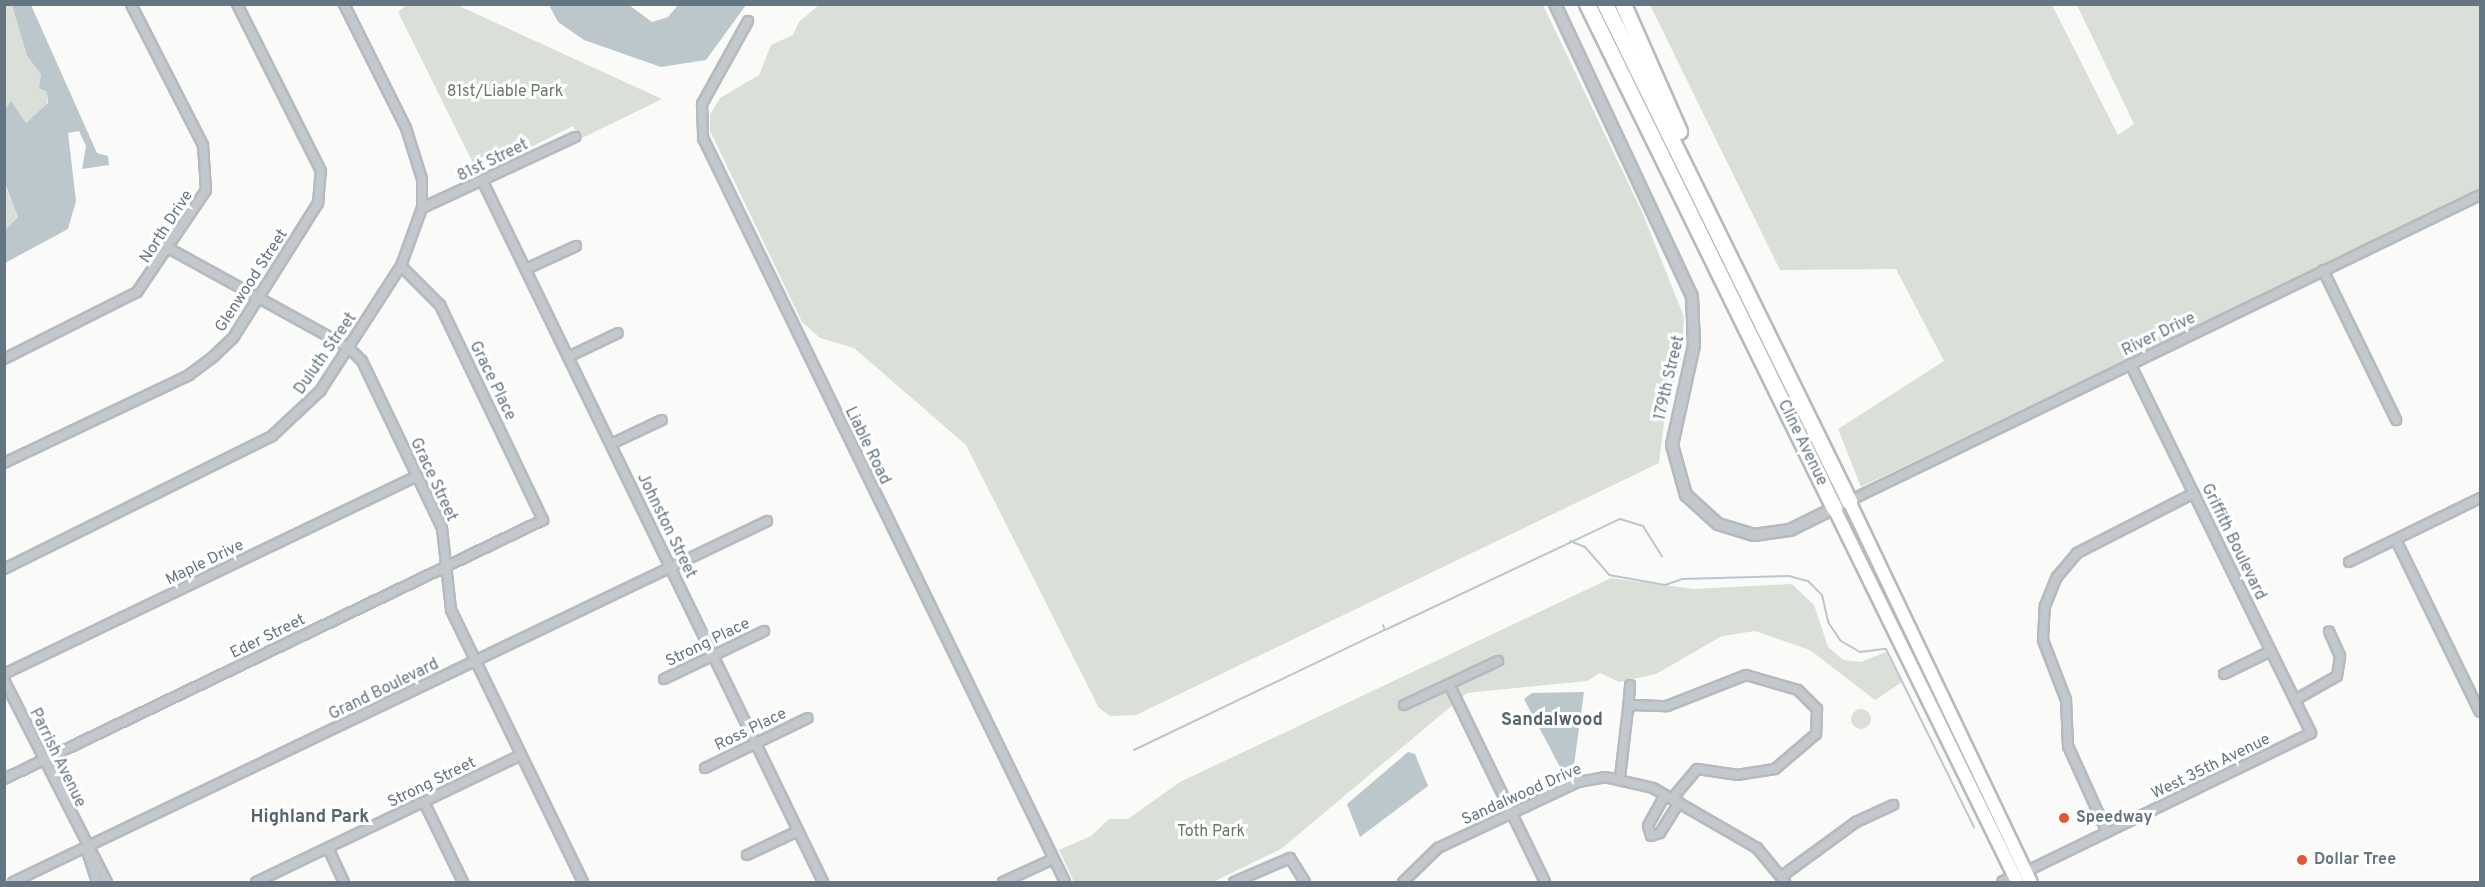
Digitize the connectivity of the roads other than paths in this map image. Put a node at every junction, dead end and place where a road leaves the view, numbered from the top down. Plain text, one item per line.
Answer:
1 (130, 4) edge
2 (237, 4) edge
3 (344, 4) edge
4 (1555, 4) edge
5 (1605, 4) edge
6 (1623, 4) edge
7 (1589, 8) edge
8 (748, 21) dead end
9 (575, 137) dead end
10 (483, 182) junction
11 (1697, 188) junction
12 (2481, 195) edge
13 (422, 208) junction
14 (576, 246) dead end
15 (170, 249) junction
16 (401, 266) junction
17 (526, 269) junction
18 (2323, 270) junction
19 (259, 299) junction
20 (618, 333) dead end
21 (349, 348) junction
22 (568, 357) junction
23 (4, 359) edge
24 (2130, 364) junction
25 (662, 420) dead end
26 (2396, 420) dead end
27 (611, 444) junction
28 (4, 463) edge
29 (417, 476) junction
30 (2194, 493) junction
31 (2481, 498) edge
32 (1849, 501) junction
33 (1834, 508) junction
34 (543, 520) joint
35 (767, 521) dead end
36 (2396, 540) junction
37 (2349, 562) dead end
38 (445, 567) junction
39 (671, 567) junction
40 (4, 568) edge
41 (764, 631) dead end
42 (2329, 631) dead end
43 (2271, 651) junction
44 (714, 656) junction
45 (475, 661) junction
46 (1498, 661) dead end
47 (4, 674) edge
48 (2224, 674) dead end
49 (664, 679) dead end
50 (4, 680) edge
51 (1449, 684) junction
52 (1630, 685) dead end
53 (2295, 700) junction
54 (1404, 705) dead end
55 (1628, 709) junction
56 (2481, 712) edge
57 (808, 718) dead end
58 (2311, 733) joint
59 (756, 743) junction
60 (521, 754) junction
61 (43, 760) junction
62 (705, 768) dead end
63 (1620, 777) junction
64 (4, 779) edge
65 (1672, 799) junction
66 (424, 802) junction
67 (1893, 805) dead end
68 (1511, 813) junction
69 (798, 831) junction
70 (2107, 832) junction
71 (86, 848) junction
72 (328, 848) junction
73 (747, 855) dead end
74 (1053, 859) junction
75 (1784, 879) edge
76 (2018, 879) edge
77 (13, 882) edge
78 (97, 882) edge
79 (107, 882) edge
80 (256, 882) edge
81 (344, 882) edge
82 (463, 882) edge
83 (583, 882) edge
84 (823, 882) edge
85 (1003, 882) edge
86 (1065, 882) edge
87 (1234, 882) edge
88 (1305, 882) edge
89 (1403, 882) edge
90 (1545, 882) edge

1 - 15 street, North Drive
2 - 19 street, Glenwood Street
3 - 13 street, Duluth Street
4 - 33 street, 179th Street
5 - 11 highway, Cline Avenue
6 - 11 highway
7 - 33 highway, Cline Avenue
8 - 74 street, Liable Road
9 - 10 street, 81st Street
10 - 13 street, 81st Street
10 - 17 street, Johnston Street
11 - 32 highway, Cline Avenue
12 - 18 street, River Drive
13 - 16 street, Duluth Street
14 - 17 street
15 - 19 street, Grace Street
15 - 23 street, North Drive
16 - 21 street, Duluth Street
16 - 34 street, Grace Place
17 - 22 street, Johnston Street
18 - 24 street, River Drive
18 - 26 street
19 - 21 street, Grace Street
19 - 28 street, Glenwood Street
20 - 22 street
21 - 29 street, Grace Street
21 - 40 street, Duluth Street
22 - 27 street, Johnston Street
24 - 30 street, Griffith Boulevard
24 - 32 street, River Drive
25 - 27 street
27 - 39 street, Johnston Street
29 - 38 street, Grace Street
29 - 47 street, Maple Drive
30 - 43 street, Griffith Boulevard
30 - 70 street
31 - 36 street
32 - 33 street, 179th Street
32 - 76 main road, Cline Avenue
33 - 76 main road, Cline Avenue
34 - 38 street, Eder Street
35 - 39 street, Grand Boulevard
36 - 37 street
36 - 56 street
38 - 45 street, Grace Street
38 - 61 street, Eder Street
39 - 44 street, Johnston Street
39 - 45 street, Grand Boulevard
41 - 44 street, Strong Place
42 - 53 street
43 - 48 street
43 - 53 street, Griffith Boulevard
44 - 49 street, Strong Place
44 - 59 street, Johnston Street
45 - 60 street, Grace Street
45 - 71 street, Grand Boulevard
46 - 51 street
50 - 61 street, Parrish Avenue
51 - 54 street
51 - 68 street
52 - 55 street
53 - 58 street, Griffith Boulevard
55 - 63 street
55 - 65 street
57 - 59 street, Ross Place
58 - 70 street, West 35th Avenue
59 - 62 street, Ross Place
59 - 69 street, Johnston Street
60 - 66 street, Strong Street
60 - 83 street, Grace Street
61 - 64 street, Eder Street
61 - 71 street, Parrish Avenue
63 - 65 street, Sandalwood Drive
63 - 68 street, Sandalwood Drive
65 - 75 street, Sandalwood Drive
66 - 72 street, Strong Street
66 - 82 street
67 - 75 street
68 - 89 street, Sandalwood Drive
68 - 90 street
69 - 73 street
69 - 84 street, Johnston Street
70 - 76 street, West 35th Avenue
71 - 77 street, Grand Boulevard
71 - 78 street, Parrish Avenue
71 - 79 street, Parrish Avenue
72 - 80 street, Strong Street
72 - 81 street
74 - 85 street
74 - 86 street, Liable Road
87 - 88 street

